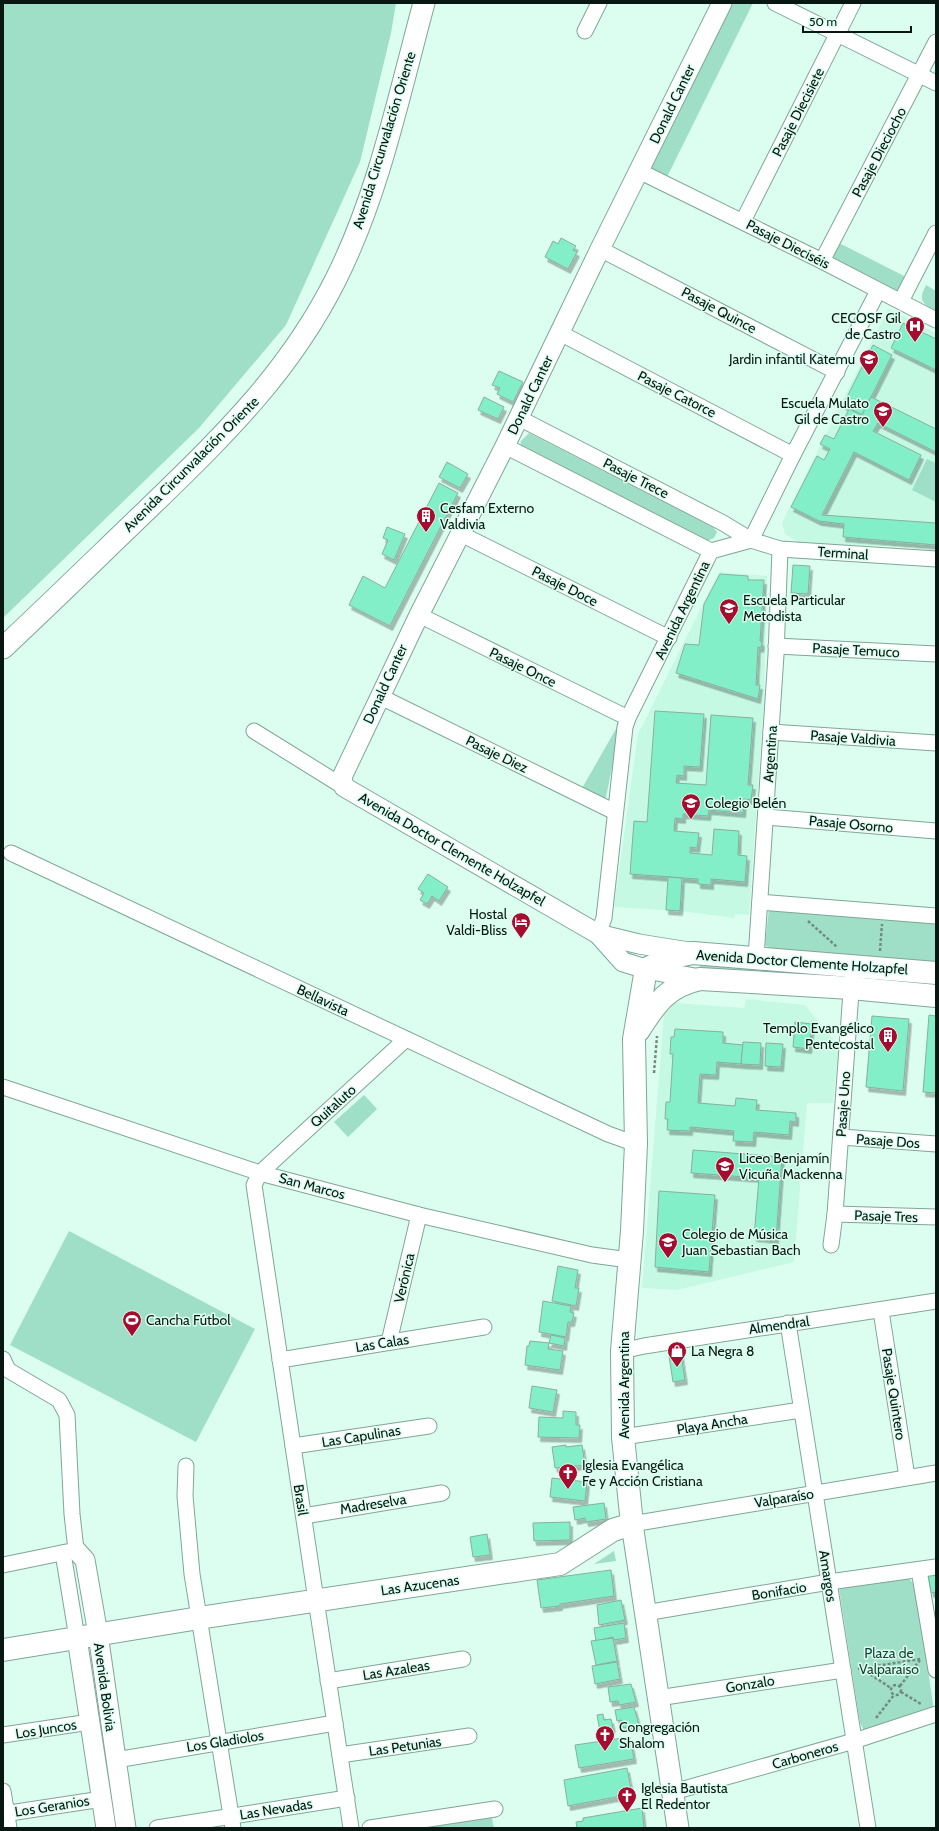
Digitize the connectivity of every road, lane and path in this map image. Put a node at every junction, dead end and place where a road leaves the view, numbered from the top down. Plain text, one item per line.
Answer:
1 (424, 3) edge
2 (598, 3) edge
3 (722, 3) edge
4 (775, 3) edge
5 (853, 3) edge
6 (585, 31) dead end
7 (838, 34) junction
8 (936, 42) edge
9 (920, 75) junction
10 (936, 83) edge
11 (639, 171) junction
12 (743, 222) junction
13 (936, 233) edge
14 (600, 249) junction
15 (822, 261) junction
16 (878, 291) junction
17 (901, 301) junction
18 (936, 320) edge
19 (560, 334) junction
20 (837, 372) junction
21 (519, 418) junction
22 (505, 446) junction
23 (793, 455) junction
24 (461, 534) junction
25 (751, 540) junction
26 (780, 549) junction
27 (711, 551) junction
28 (936, 559) edge
29 (419, 615) junction
30 (669, 638) junction
31 (776, 646) junction
32 (3, 648) edge
33 (936, 654) edge
34 (379, 696) junction
35 (628, 718) junction
36 (254, 731) dead end
37 (771, 732) junction
38 (936, 743) edge
39 (344, 786) junction
40 (615, 812) junction
41 (766, 817) junction
42 (936, 831) edge
43 (11, 853) dead end
44 (760, 902) junction
45 (790, 904) junction
46 (883, 912) junction
47 (936, 916) edge
48 (598, 934) junction
49 (693, 953) junction
50 (756, 958) junction
51 (847, 958) junction
52 (879, 958) dead end
53 (646, 969) junction
54 (936, 973) edge
55 (700, 979) junction
56 (851, 988) junction
57 (936, 996) edge
58 (657, 1031) dead end
59 (406, 1039) junction
60 (634, 1039) junction
61 (654, 1077) dead end
62 (3, 1087) edge
63 (840, 1137) junction
64 (636, 1144) junction
65 (936, 1144) edge
66 (260, 1173) junction
67 (835, 1214) junction
68 (419, 1215) junction
69 (936, 1217) edge
70 (831, 1244) dead end
71 (628, 1260) junction
72 (936, 1301) edge
73 (881, 1311) junction
74 (788, 1324) junction
75 (484, 1326) dead end
76 (389, 1342) junction
77 (622, 1351) junction
78 (3, 1359) edge
79 (280, 1360) junction
80 (802, 1410) junction
81 (429, 1426) dead end
82 (623, 1437) junction
83 (293, 1446) junction
84 (186, 1466) dead end
85 (936, 1472) edge
86 (907, 1477) junction
87 (442, 1493) dead end
88 (816, 1493) junction
89 (304, 1516) junction
90 (632, 1524) junction
91 (70, 1552) junction
92 (3, 1565) edge
93 (936, 1567) edge
94 (919, 1570) junction
95 (829, 1582) junction
96 (316, 1600) junction
97 (646, 1613) junction
98 (199, 1618) junction
99 (88, 1636) junction
100 (3, 1650) edge
101 (463, 1659) dead end
102 (920, 1659) junction
103 (932, 1660) edge
104 (861, 1669) junction
105 (850, 1670) junction
106 (328, 1681) junction
107 (900, 1686) junction
108 (891, 1688) junction
109 (901, 1692) junction
110 (658, 1698) junction
111 (932, 1711) edge
112 (90, 1722) junction
113 (335, 1723) junction
114 (3, 1735) edge
115 (469, 1736) dead end
116 (854, 1741) junction
117 (219, 1742) junction
118 (340, 1755) junction
119 (116, 1760) junction
120 (3, 1791) edge
121 (673, 1792) junction
122 (102, 1798) junction
123 (347, 1798) junction
124 (495, 1809) dead end
125 (6, 1818) edge
126 (232, 1822) edge
127 (106, 1828) edge
128 (126, 1828) edge
129 (157, 1828) edge
130 (352, 1828) edge
131 (370, 1828) edge
132 (678, 1828) edge
133 (868, 1828) edge

1 - 32 main road, Avenida Circunvalación Oriente
2 - 6 street
3 - 11 street, Donald Canter
4 - 7 street
5 - 7 street, Pasaje Diecisiete
7 - 9 street
7 - 12 street, Pasaje Diecisiete
8 - 9 street, Pasaje Dieciocho
9 - 10 street
9 - 15 street, Pasaje Dieciocho
11 - 12 street, Pasaje Dieciséis
11 - 14 street, Donald Canter
12 - 15 street, Pasaje Dieciséis
13 - 17 street
14 - 19 street, Donald Canter
14 - 20 street, Pasaje Quince
15 - 16 street, Pasaje Dieciséis
16 - 17 street, Pasaje Dieciséis
16 - 20 street
17 - 18 street, Pasaje Dieciséis
19 - 21 street, Donald Canter
19 - 23 street, Pasaje Catorce
20 - 23 street
21 - 22 street, Donald Canter
21 - 25 street, Pasaje Trece
22 - 24 street, Donald Canter
22 - 27 street
23 - 25 street
24 - 29 street, Donald Canter
24 - 30 street, Pasaje Doce
25 - 26 street, Terminal
25 - 27 street, Avenida Argentina
26 - 28 street, Terminal
26 - 31 street, Argentina
27 - 30 street, Avenida Argentina
29 - 34 street, Donald Canter
29 - 35 street, Pasaje Once
30 - 35 street, Avenida Argentina
31 - 33 street, Pasaje Temuco
31 - 37 street, Argentina
34 - 39 street, Donald Canter
34 - 40 street, Pasaje Diez
35 - 40 street, Avenida Argentina
36 - 39 street, Avenida Doctor Clemente Holzapfel
37 - 38 street, Pasaje Valdivia
37 - 41 street, Argentina
39 - 48 street, Avenida Doctor Clemente Holzapfel
40 - 48 street, Avenida Argentina
41 - 42 street, Pasaje Osorno
41 - 44 street, Argentina
43 - 59 street, Bellavista
44 - 45 street
44 - 50 street, Argentina
45 - 46 street
45 - 51 path
46 - 47 street
46 - 52 path
48 - 49 street
48 - 53 street, Avenida Doctor Clemente Holzapfel
49 - 50 main road, Avenida Doctor Clemente Holzapfel
49 - 53 main road, Avenida Doctor Clemente Holzapfel
50 - 51 main road, Avenida Doctor Clemente Holzapfel
51 - 54 main road, Avenida Doctor Clemente Holzapfel
51 - 56 street
53 - 55 street, Avenida Doctor Clemente Holzapfel
53 - 60 main road
55 - 56 main road, Avenida Doctor Clemente Holzapfel
55 - 60 main road
56 - 57 main road, Avenida Doctor Clemente Holzapfel
56 - 63 street, Pasaje Uno
58 - 61 path
59 - 64 street, Bellavista
59 - 66 street, Quitaluto
60 - 64 main road, Avenida Argentina
62 - 66 street, San Marcos
63 - 65 street, Pasaje Dos
63 - 67 street, Pasaje Uno
64 - 71 main road, Avenida Argentina
66 - 68 street, San Marcos
66 - 79 street, Brasil
67 - 69 street, Pasaje Tres
67 - 70 street, Pasaje Uno
68 - 71 street, San Marcos
68 - 76 street, Verónica
71 - 77 main road, Avenida Argentina
72 - 73 street, Almendral
73 - 74 street, Almendral
73 - 86 street, Pasaje Quintero
74 - 77 street, Almendral
74 - 80 street, Amargos
75 - 76 street, Las Calas
76 - 79 street, Las Calas
77 - 82 main road, Avenida Argentina
78 - 91 street
79 - 83 street, Brasil
80 - 82 street, Playa Ancha
80 - 88 street, Amargos
81 - 83 street, Las Capulinas
82 - 90 main road, Avenida Argentina
83 - 89 street, Brasil
84 - 98 street
85 - 86 street, Valparaíso
86 - 88 street, Valparaíso
87 - 89 street, Madreselva
88 - 90 street, Valparaíso
88 - 95 street, Amargos
89 - 96 street, Brasil
90 - 96 main road, Las Azucenas
90 - 97 main road, Avenida Argentina
91 - 92 street
91 - 99 street, Avenida Bolivia
93 - 94 street, Bonifacio
94 - 95 street, Bonifacio
94 - 103 street
95 - 97 street, Bonifacio
95 - 105 street, Amargos
96 - 98 main road, Las Azucenas
96 - 106 street, Brasil
97 - 110 main road, Avenida Argentina
98 - 99 main road, Las Azucenas
98 - 117 street
99 - 100 main road, Las Azucenas
99 - 112 street, Avenida Bolivia
99 - 119 street, Avenida Bolivia
101 - 106 street, Las Azaleas
102 - 103 path
102 - 103 path
102 - 104 path
102 - 107 path
104 - 105 path
104 - 108 path
105 - 110 street, Gonzalo
105 - 116 street, Amargos
106 - 113 street, Brasil
107 - 108 path
107 - 109 path
108 - 109 path
109 - 111 path
110 - 121 main road, Avenida Argentina
111 - 116 street, Carboneros
112 - 114 street, Los Juncos
112 - 122 street, Avenida Bolivia
113 - 117 street, Los Gladiolos
113 - 118 street, Brasil
115 - 118 street, Las Petunias
116 - 121 street, Carboneros
116 - 133 street, Amargos
117 - 119 street, Los Gladiolos
117 - 126 street
118 - 123 street, Brasil
119 - 128 street, Avenida Bolivia
120 - 125 street
121 - 132 main road, Avenida Argentina
122 - 125 street, Los Geranios
122 - 127 street, Avenida Bolivia
123 - 126 street, Las Nevadas
123 - 130 street, Brasil
124 - 131 street
126 - 129 street, Las Nevadas

